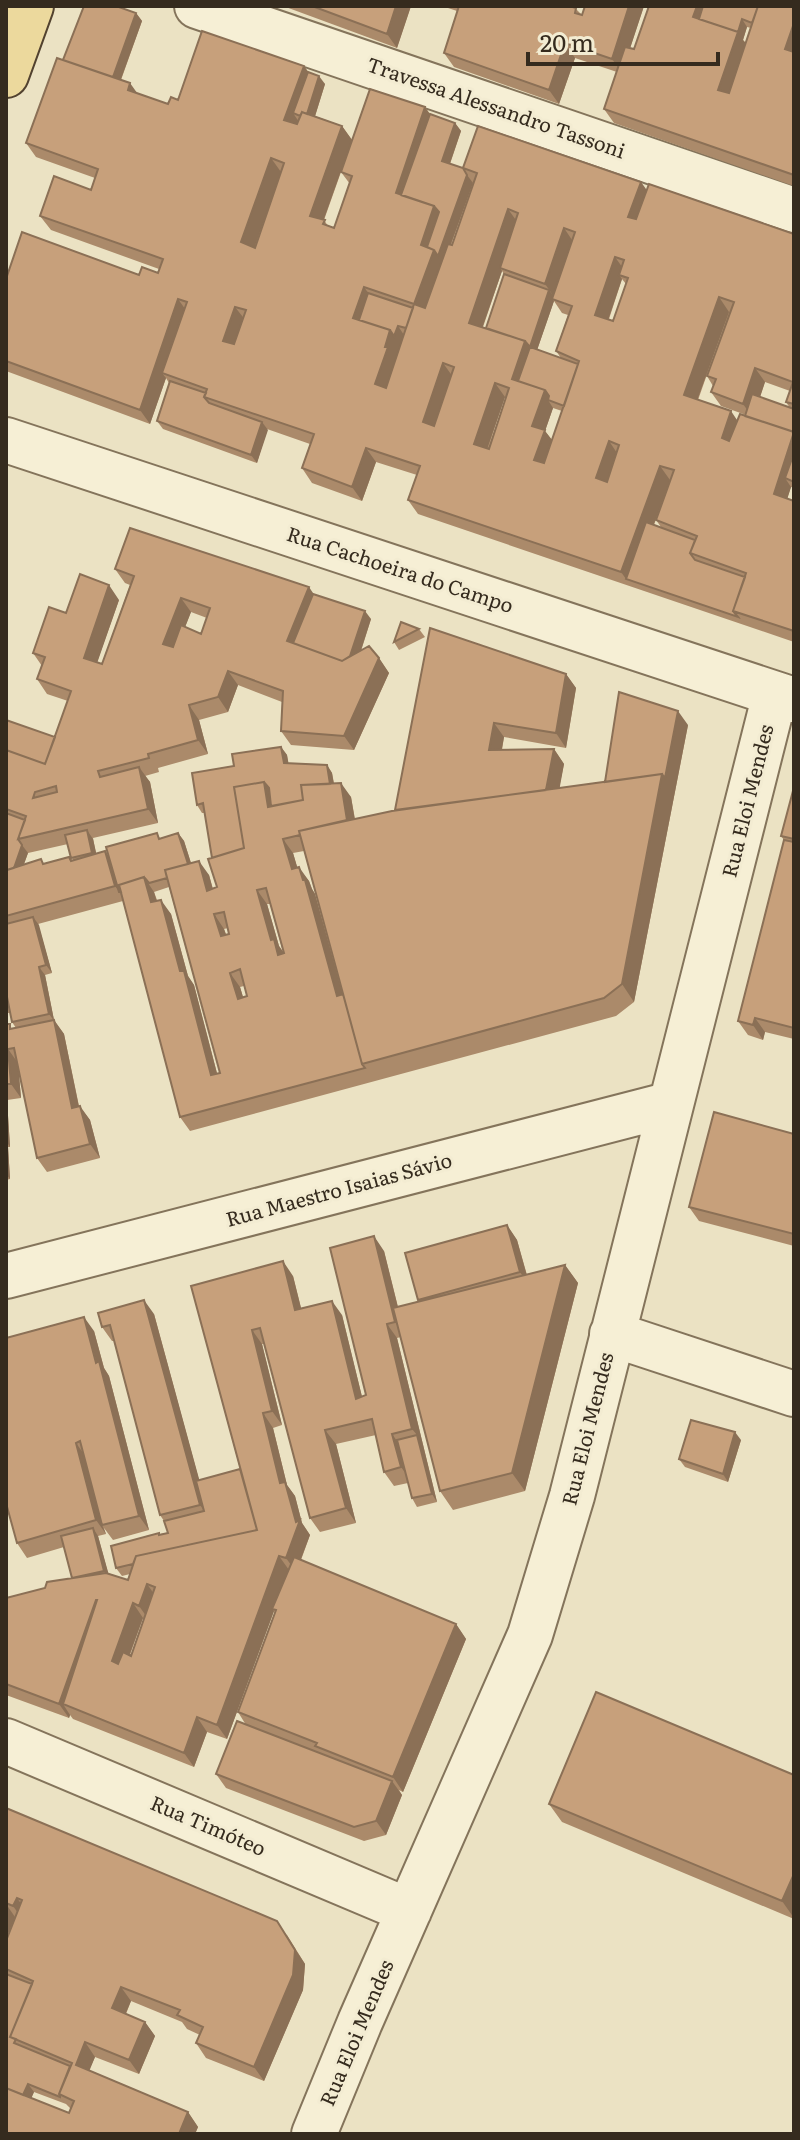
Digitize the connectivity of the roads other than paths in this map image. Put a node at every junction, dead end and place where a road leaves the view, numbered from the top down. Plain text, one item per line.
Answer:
1 (31, 6) edge
2 (197, 6) edge
3 (6, 75) edge
4 (794, 210) edge
5 (6, 440) edge
6 (785, 697) edge
7 (671, 1104) junction
8 (6, 1276) edge
9 (612, 1334) junction
10 (794, 1394) edge
11 (6, 1741) edge
12 (409, 1911) junction
13 (314, 2134) edge

1 - 3 main road
2 - 4 street, Travessa Alessandro Tassoni
5 - 6 street, Rua Cachoeira do Campo
6 - 7 street, Rua Eloi Mendes
7 - 8 street, Rua Maestro Isaias Sávio
7 - 9 street, Rua Eloi Mendes
9 - 10 street
9 - 12 street, Rua Eloi Mendes
11 - 12 street, Rua Timóteo
12 - 13 street, Rua Eloi Mendes

